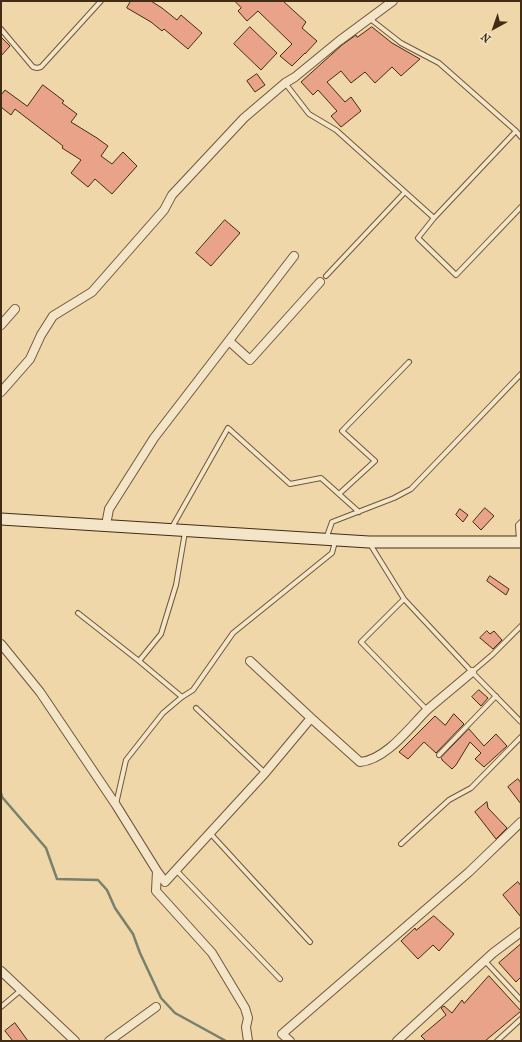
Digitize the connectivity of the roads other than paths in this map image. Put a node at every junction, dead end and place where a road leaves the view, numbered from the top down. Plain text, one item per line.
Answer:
1 (101, 1) edge
2 (393, 1) edge
3 (369, 18) junction
4 (1, 29) edge
5 (285, 83) junction
6 (516, 131) junction
7 (521, 137) edge
8 (405, 192) junction
9 (521, 208) edge
10 (434, 218) junction
11 (294, 256) dead end
12 (323, 279) joint
13 (15, 309) dead end
14 (1, 324) edge
15 (229, 341) junction
16 (409, 362) dead end
17 (521, 374) edge
18 (1, 392) edge
19 (340, 494) junction
20 (359, 512) junction
21 (2, 520) edge
22 (521, 522) edge
23 (106, 525) junction
24 (171, 529) junction
25 (185, 530) junction
26 (330, 540) junction
27 (369, 542) junction
28 (520, 542) edge
29 (404, 599) junction
30 (78, 613) dead end
31 (521, 626) edge
32 (1, 644) edge
33 (139, 661) junction
34 (250, 661) dead end
35 (472, 672) junction
36 (496, 696) junction
37 (182, 698) junction
38 (196, 708) dead end
39 (427, 711) junction
40 (311, 718) junction
41 (521, 722) edge
42 (521, 737) edge
43 (439, 755) dead end
44 (265, 773) junction
45 (116, 804) junction
46 (521, 822) edge
47 (210, 833) junction
48 (401, 844) dead end
49 (176, 870) junction
50 (157, 871) junction
51 (521, 932) edge
52 (310, 942) dead end
53 (485, 961) junction
54 (1, 971) edge
55 (280, 979) dead end
56 (21, 990) junction
57 (521, 1000) edge
58 (1, 1007) edge
59 (156, 1007) dead end
60 (521, 1019) edge
61 (75, 1041) edge
62 (109, 1041) edge
63 (248, 1041) edge
64 (290, 1041) edge
65 (397, 1041) edge
66 (497, 1041) edge

1 - 4 lane
2 - 3 street
3 - 5 street
3 - 6 lane
5 - 8 lane
5 - 18 street
6 - 7 lane
6 - 10 lane
8 - 10 lane
8 - 12 lane
9 - 10 lane
11 - 15 street
12 - 15 street
13 - 14 street
15 - 23 street
16 - 19 lane
17 - 20 lane
19 - 20 lane
19 - 24 lane
20 - 26 lane
21 - 23 main road
22 - 28 lane
23 - 24 main road
24 - 25 main road
25 - 26 main road
25 - 33 lane
26 - 27 main road
26 - 37 lane
27 - 28 main road
27 - 29 lane
29 - 35 lane
29 - 39 lane
30 - 33 lane
31 - 35 lane
32 - 45 street
33 - 37 lane
34 - 40 street
35 - 36 lane
35 - 39 street
36 - 41 lane
36 - 43 lane
37 - 45 lane
38 - 44 lane
39 - 40 street
40 - 44 street
42 - 48 lane
44 - 47 street
45 - 50 street
46 - 64 street
47 - 49 street
47 - 52 lane
49 - 50 street
49 - 55 lane
50 - 63 street
51 - 53 street
53 - 57 lane
53 - 65 street
54 - 56 street
56 - 58 lane
56 - 61 street
59 - 62 street
60 - 66 lane

